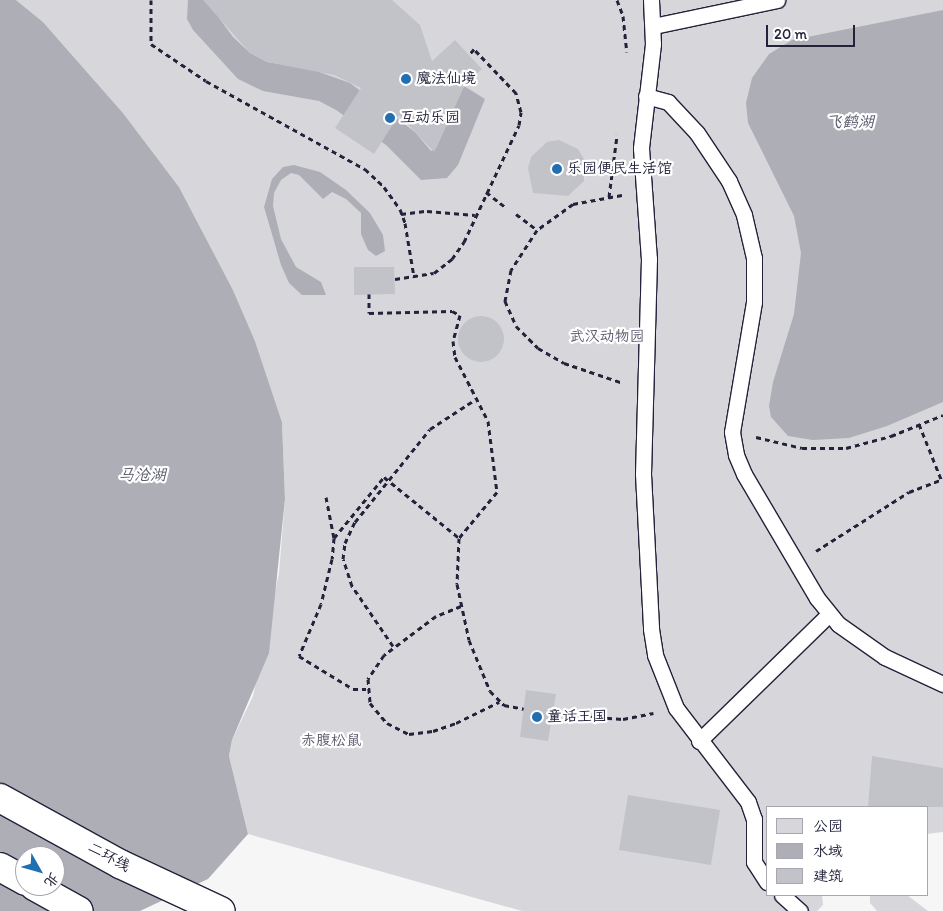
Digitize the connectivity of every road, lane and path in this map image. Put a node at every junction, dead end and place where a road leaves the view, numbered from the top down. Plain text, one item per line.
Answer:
1 (151, 0) edge
2 (618, 0) edge
3 (651, 0) edge
4 (777, 0) edge
5 (654, 26) junction
6 (468, 55) dead end
7 (627, 58) dead end
8 (646, 96) junction
9 (618, 130) dead end
10 (486, 192) junction
11 (643, 193) junction
12 (609, 197) junction
13 (504, 206) dead end
14 (402, 214) junction
15 (516, 214) dead end
16 (475, 215) junction
17 (537, 230) junction
18 (414, 277) junction
19 (395, 279) dead end
20 (369, 294) dead end
21 (646, 385) junction
22 (476, 399) junction
23 (943, 415) edge
24 (919, 424) junction
25 (732, 432) junction
26 (942, 479) edge
27 (389, 481) junction
28 (326, 497) dead end
29 (334, 538) junction
30 (459, 538) junction
31 (796, 563) junction
32 (462, 606) junction
33 (829, 614) junction
34 (393, 646) junction
35 (943, 684) edge
36 (366, 689) junction
37 (500, 702) junction
38 (676, 708) junction
39 (524, 709) dead end
40 (553, 714) dead end
41 (699, 741) junction
42 (0, 798) edge
43 (0, 867) edge
44 (15, 875) edge
45 (766, 880) edge
46 (52, 896) edge
47 (783, 896) edge
48 (79, 911) edge
49 (221, 911) edge
50 (800, 911) edge

1 - 14 path
2 - 7 path
3 - 5 lane
4 - 5 lane
5 - 8 lane
6 - 10 path
8 - 11 lane
8 - 25 lane
9 - 12 path
10 - 13 path
10 - 16 path
11 - 12 path
11 - 21 lane
12 - 17 path
14 - 16 path
14 - 18 path
15 - 17 path
16 - 18 path
17 - 21 path
18 - 19 path
20 - 22 path
21 - 38 lane
22 - 27 path
22 - 30 path
23 - 24 path
24 - 25 path
24 - 26 path
25 - 31 lane
26 - 31 path
27 - 29 path
27 - 30 path
27 - 34 path
28 - 29 path
29 - 36 path
30 - 32 path
31 - 33 lane
32 - 34 path
32 - 37 path
33 - 35 lane
33 - 41 lane
34 - 36 path
36 - 37 path
37 - 39 path
38 - 40 path
38 - 41 lane
41 - 45 lane
42 - 49 highway, 二环线
43 - 44 highway
46 - 48 highway
47 - 50 lane

